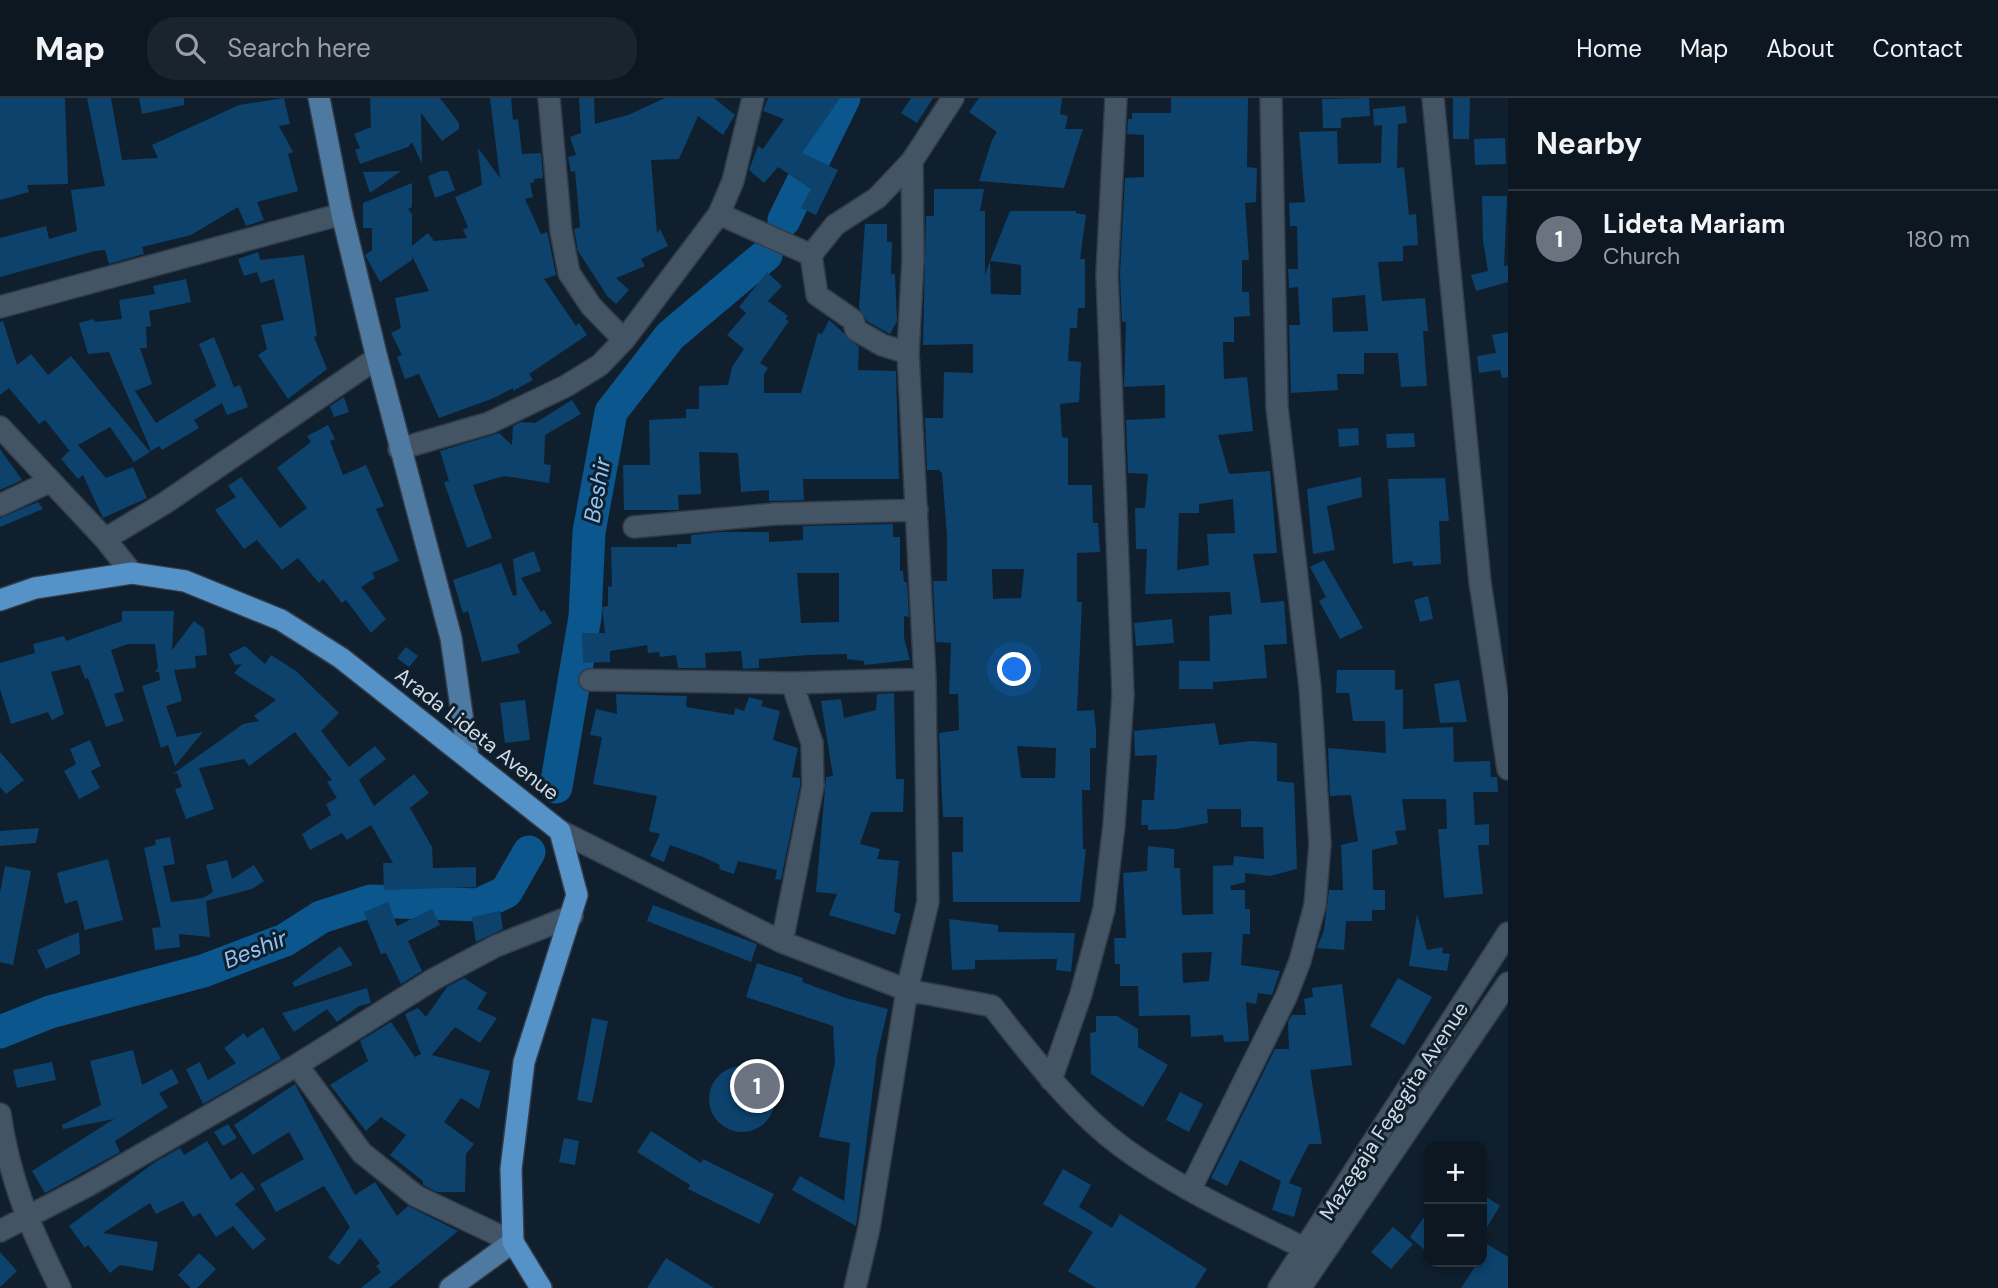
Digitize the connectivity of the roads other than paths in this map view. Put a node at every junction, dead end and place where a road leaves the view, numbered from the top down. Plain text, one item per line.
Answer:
1 (319, 98) edge
2 (549, 98) edge
3 (753, 98) edge
4 (953, 98) edge
5 (1116, 98) edge
6 (1271, 98) edge
7 (1433, 98) edge
8 (912, 161) junction
9 (342, 214) junction
10 (719, 214) junction
11 (811, 256) junction
12 (0, 307) edge
13 (624, 340) junction
14 (908, 353) junction
15 (377, 358) junction
16 (0, 427) edge
17 (399, 449) junction
18 (51, 481) junction
19 (0, 505) edge
20 (917, 510) junction
21 (634, 527) dead end
22 (105, 539) junction
23 (132, 573) junction
24 (0, 600) edge
25 (925, 679) junction
26 (590, 680) dead end
27 (792, 683) junction
28 (468, 756) junction
29 (1508, 769) edge
30 (560, 831) junction
31 (572, 916) junction
32 (1508, 933) edge
33 (782, 942) junction
34 (1508, 983) edge
35 (907, 990) junction
36 (297, 1065) junction
37 (1051, 1080) junction
38 (0, 1114) edge
39 (1190, 1190) junction
40 (25, 1217) junction
41 (0, 1231) edge
42 (513, 1242) junction
43 (1312, 1253) junction
44 (60, 1288) edge
45 (450, 1288) edge
46 (541, 1288) edge
47 (855, 1288) edge
48 (1279, 1288) edge
49 (1300, 1288) edge

1 - 9 main road
2 - 13 street
3 - 10 street
4 - 8 street
5 - 37 street
6 - 39 street
7 - 29 street
8 - 11 street
8 - 14 street
9 - 12 street
9 - 15 main road
10 - 11 street
10 - 13 street
11 - 14 street
13 - 17 street
14 - 20 street
15 - 17 main road
15 - 22 street
16 - 18 street
17 - 28 main road
18 - 19 street
18 - 22 street
20 - 21 street
20 - 25 street
22 - 23 street
23 - 24 highway, Arada Lideta Avenue
23 - 28 highway, Arada Lideta Avenue
25 - 27 street
25 - 35 street
26 - 27 street
27 - 33 street
28 - 30 highway, Arada Lideta Avenue
30 - 31 highway, Arada Lideta Avenue
30 - 33 street
31 - 36 street
31 - 42 highway, Arada Lideta Avenue
32 - 43 street, Mazegaja Fegegita Avenue
33 - 35 street
34 - 43 street, Mazegaja Fegegita Avenue
35 - 37 street
35 - 47 street
36 - 40 street
36 - 42 street
37 - 39 street
38 - 40 street
39 - 43 street
40 - 41 street
40 - 44 street
42 - 45 main road
42 - 46 highway, Arada Lideta Avenue
43 - 48 street, Mazegaja Fegegita Avenue
43 - 49 street, Mazegaja Fegegita Avenue

